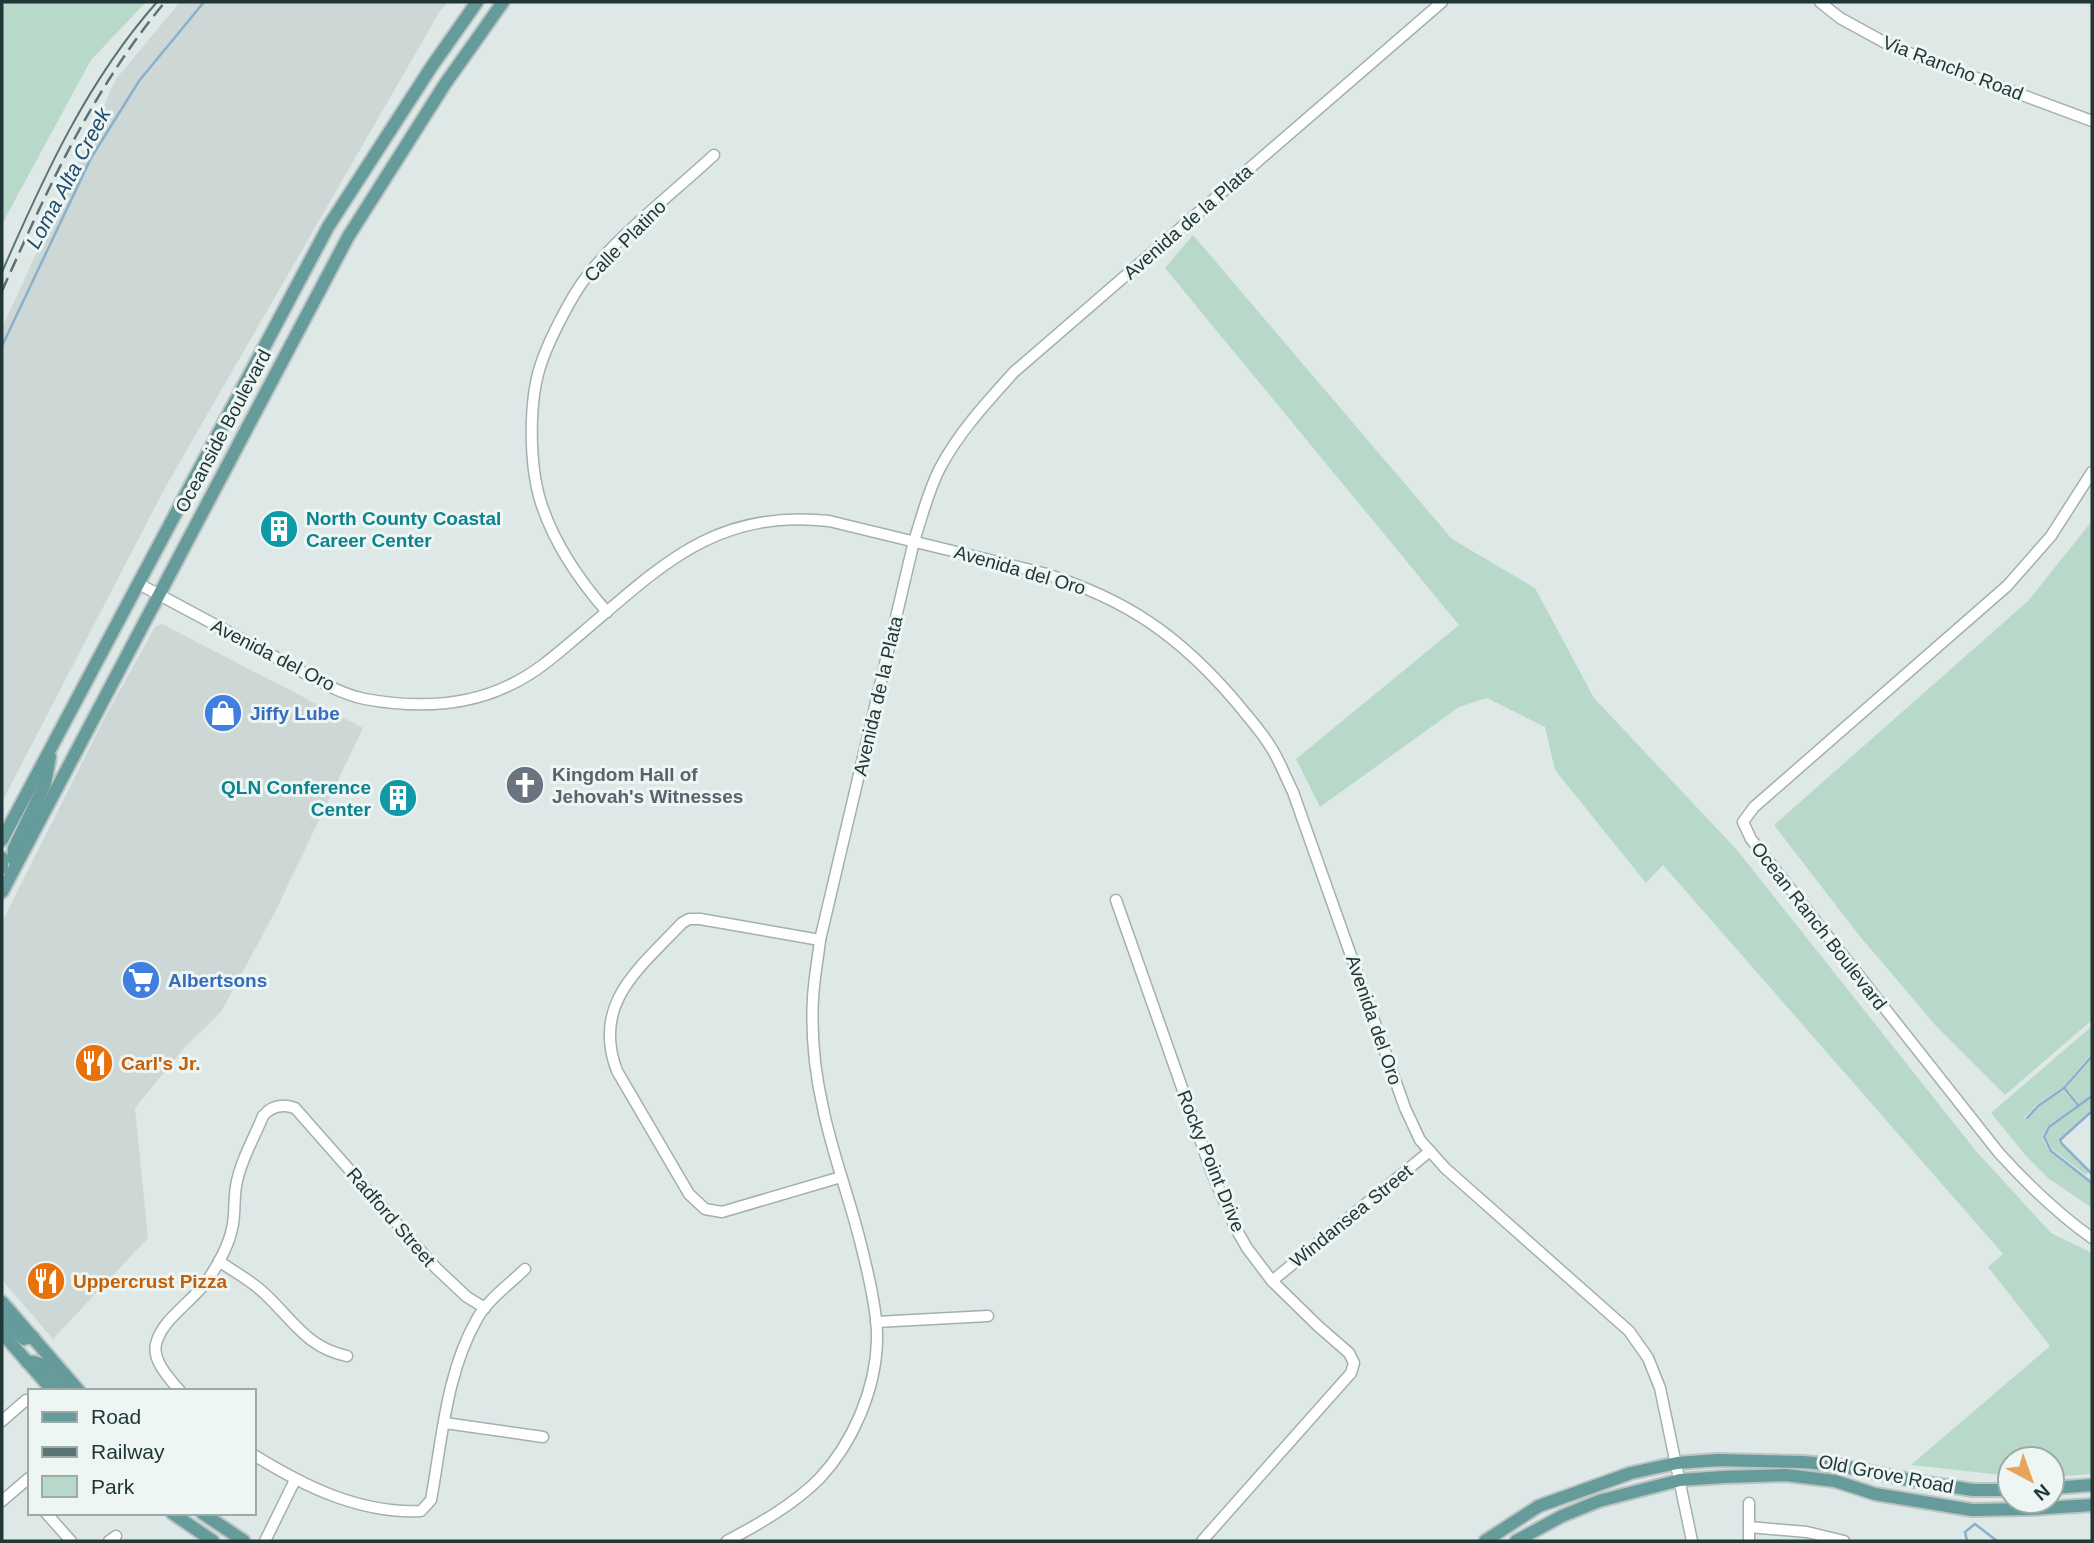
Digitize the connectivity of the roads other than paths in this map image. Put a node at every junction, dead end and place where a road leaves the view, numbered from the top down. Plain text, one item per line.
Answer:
1 (477, 2) edge
2 (503, 2) edge
3 (1442, 2) edge
4 (1819, 2) edge
5 (2092, 121) edge
6 (714, 155) dead end
7 (2092, 472) edge
8 (915, 541) junction
9 (139, 584) junction
10 (158, 595) junction
11 (607, 612) junction
12 (53, 743) junction
13 (2, 840) edge
14 (2, 858) edge
15 (16, 863) junction
16 (2, 869) edge
17 (2, 892) edge
18 (1116, 900) dead end
19 (820, 940) junction
20 (1430, 1151) junction
21 (841, 1177) junction
22 (2092, 1238) edge
23 (219, 1261) junction
24 (525, 1269) dead end
25 (1272, 1281) junction
26 (2, 1302) edge
27 (485, 1308) junction
28 (988, 1315) dead end
29 (2, 1317) edge
30 (876, 1322) junction
31 (2, 1333) edge
32 (33, 1336) junction
33 (347, 1356) dead end
34 (27, 1362) junction
35 (51, 1389) edge
36 (67, 1389) edge
37 (77, 1389) edge
38 (178, 1389) edge
39 (18, 1391) dead end
40 (28, 1402) edge
41 (2, 1421) edge
42 (445, 1423) junction
43 (543, 1437) dead end
44 (256, 1456) edge
45 (1677, 1463) junction
46 (28, 1479) edge
47 (295, 1480) junction
48 (1680, 1480) junction
49 (2092, 1485) edge
50 (2066, 1487) edge
51 (1996, 1490) edge
52 (2, 1502) edge
53 (1749, 1503) dead end
54 (2092, 1505) edge
55 (48, 1515) edge
56 (175, 1515) edge
57 (205, 1515) edge
58 (1749, 1527) junction
59 (197, 1530) junction
60 (71, 1541) edge
61 (212, 1541) edge
62 (224, 1541) edge
63 (244, 1541) edge
64 (265, 1541) edge
65 (727, 1541) edge
66 (1202, 1541) edge
67 (1485, 1541) edge
68 (1516, 1541) edge
69 (1692, 1541) edge
70 (1749, 1541) edge
71 (1844, 1541) edge

1 - 9 main road, Oceanside Boulevard
2 - 10 main road, Oceanside Boulevard
3 - 8 street, Avenida de la Plata
4 - 5 street, Via Rancho Road
6 - 11 street, Calle Platino
7 - 22 street, Ocean Ranch Boulevard
8 - 11 street, Avenida del Oro
8 - 19 street, Avenida de la Plata
8 - 20 street, Avenida del Oro
9 - 10 street, Avenida del Oro
9 - 12 main road, Oceanside Boulevard
10 - 11 street, Avenida del Oro
10 - 15 main road, Oceanside Boulevard
12 - 13 main road, Oceanside Boulevard
12 - 15 main road
14 - 16 main road
15 - 17 main road, Oceanside Boulevard
18 - 25 street, Rocky Point Drive
19 - 21 street, Avenida de la Plata
19 - 21 street
20 - 25 street, Windansea Street
20 - 45 street, Avenida del Oro
21 - 30 street, Avenida de la Plata
23 - 27 street, Radford Street
23 - 33 street
23 - 38 street
24 - 27 street
25 - 66 street, Rocky Point Drive
26 - 32 main road
27 - 42 street
28 - 30 street
29 - 32 main road
30 - 65 street, Avenida de la Plata
31 - 34 main road
32 - 37 main road
34 - 35 main road
34 - 36 main road
39 - 40 street
40 - 41 street
42 - 43 street
42 - 47 street
44 - 47 street
45 - 48 street, Avenida del Oro
45 - 51 main road, Old Grove Road
45 - 67 main road, Old Grove Road
46 - 52 street
47 - 64 street
48 - 54 main road, Old Grove Road
48 - 68 main road, Old Grove Road
48 - 69 street, Avenida del Oro
49 - 50 main road
53 - 58 street
55 - 60 street
56 - 59 main road
57 - 63 main road
58 - 70 street
58 - 71 street
59 - 61 main road
59 - 62 main road

